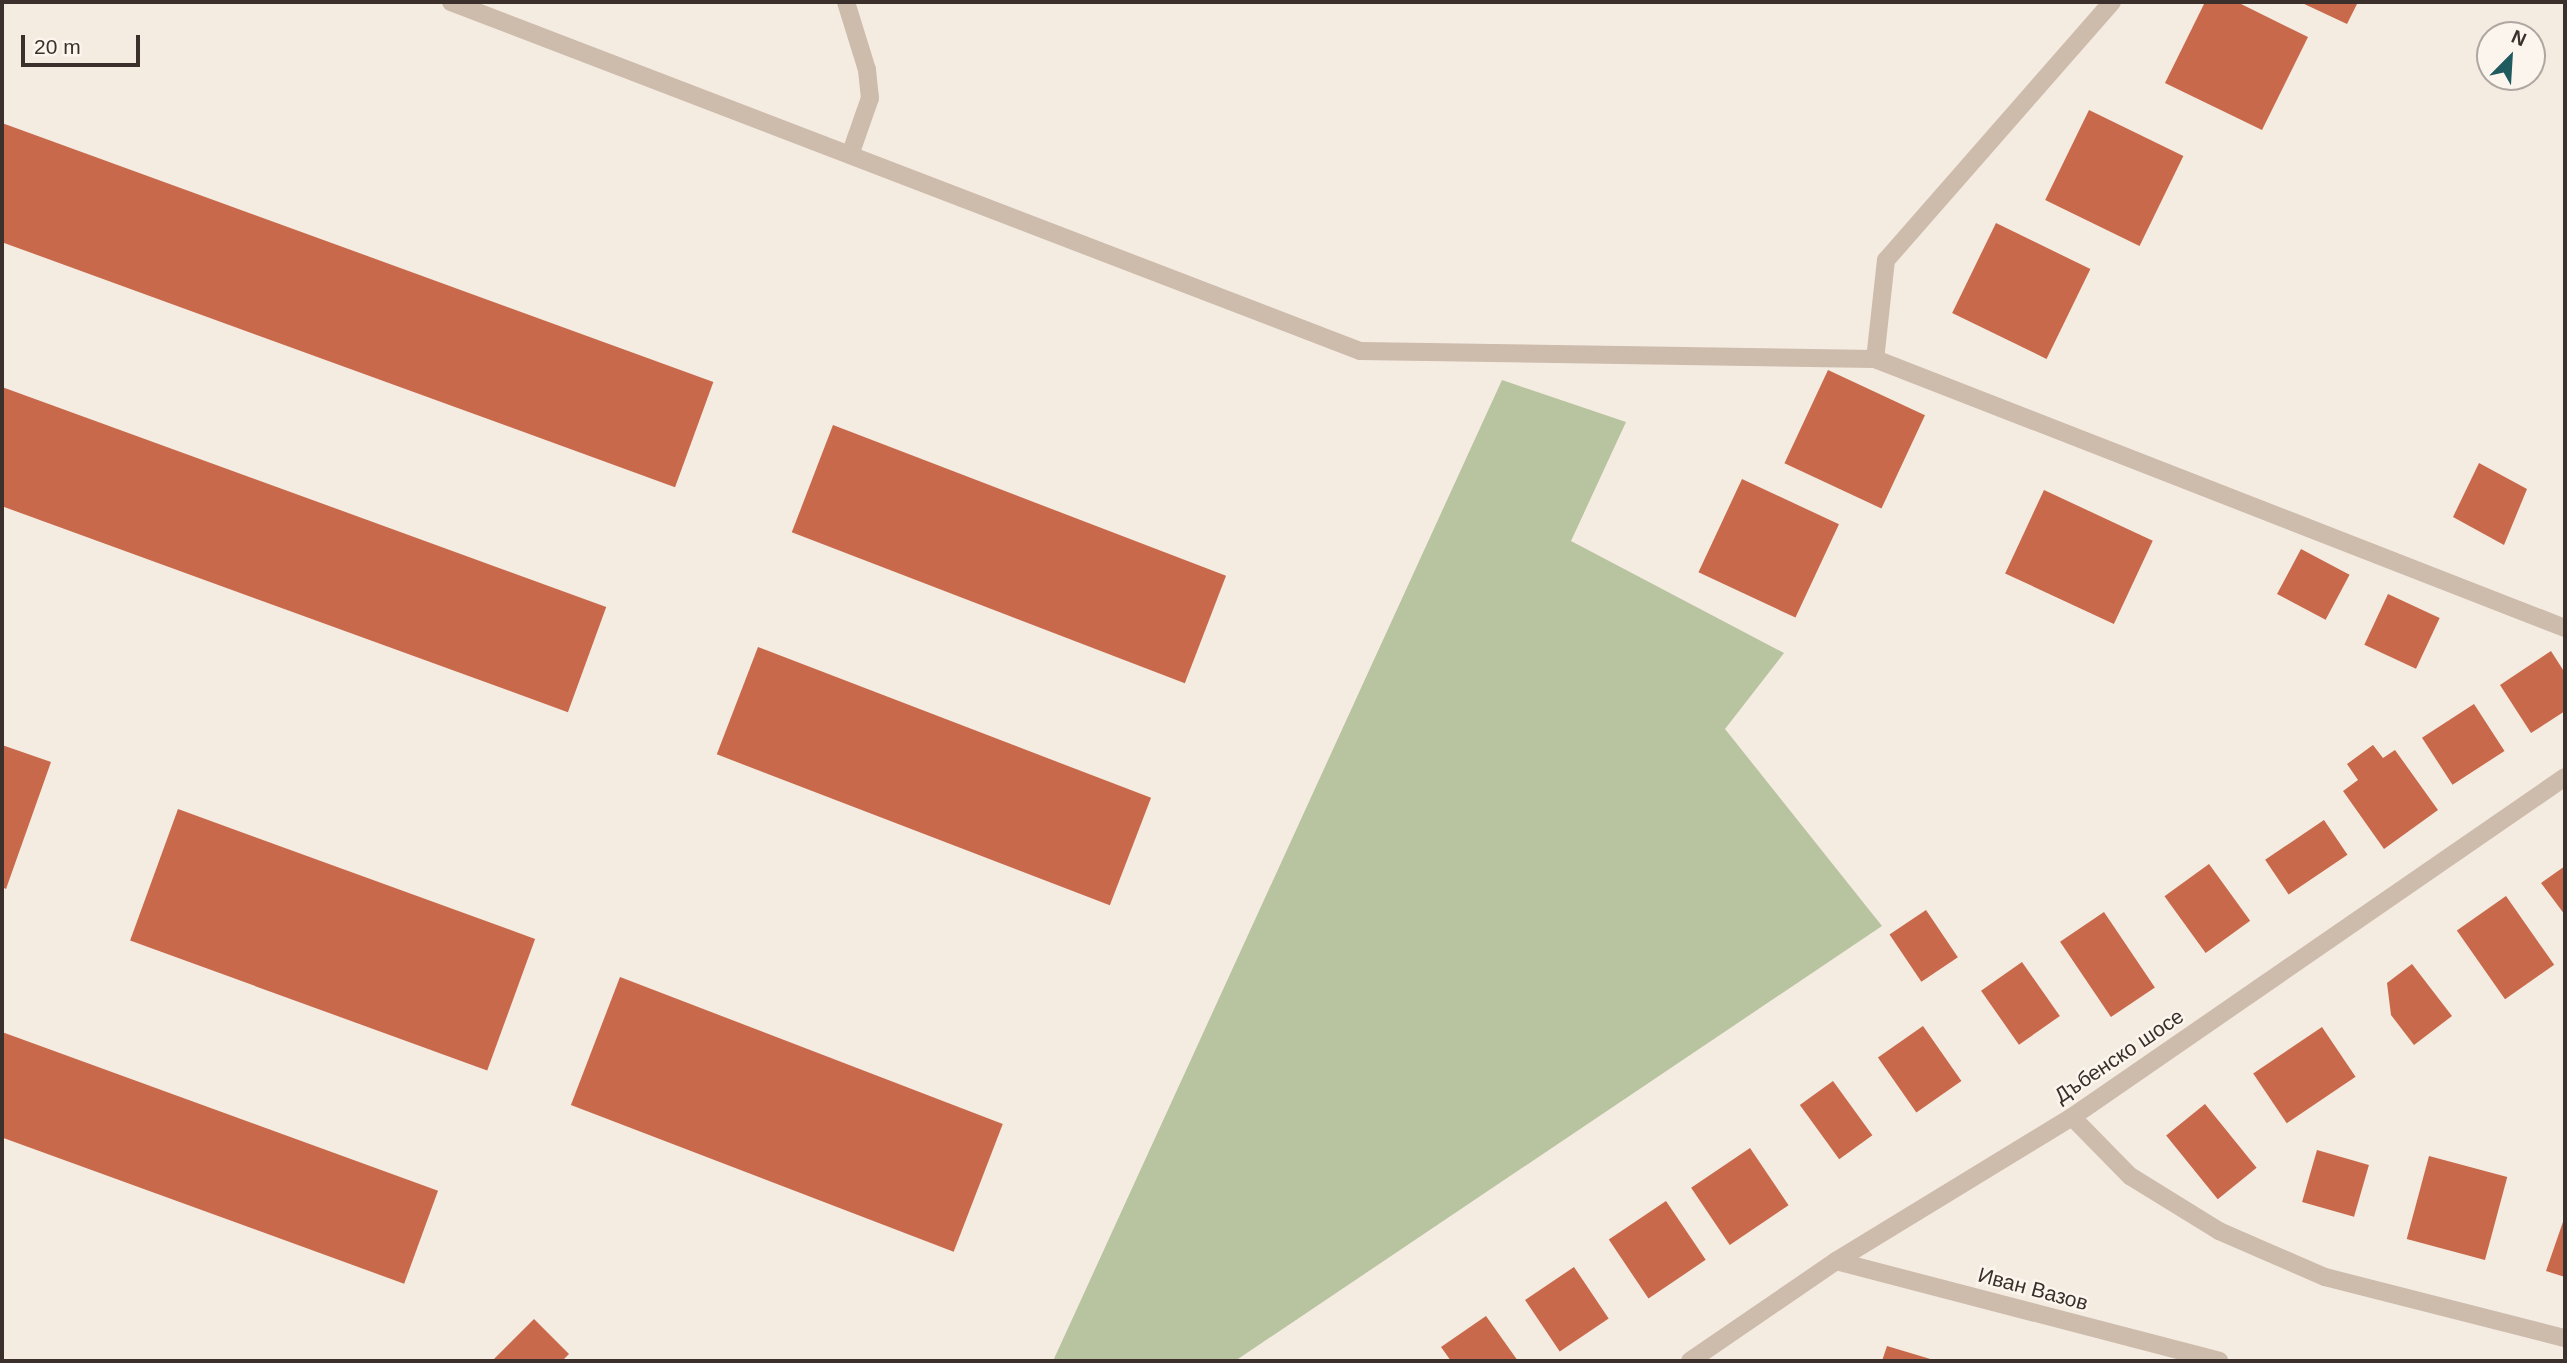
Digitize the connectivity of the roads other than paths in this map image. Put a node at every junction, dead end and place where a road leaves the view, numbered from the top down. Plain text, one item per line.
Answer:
1 (451, 2) edge
2 (846, 2) edge
3 (2112, 2) edge
4 (850, 155) junction
5 (1875, 359) junction
6 (2565, 628) edge
7 (2565, 777) edge
8 (2072, 1116) junction
9 (1836, 1261) junction
10 (2565, 1338) edge
11 (1690, 1361) edge
12 (2219, 1361) edge

1 - 4 street
2 - 4 street
3 - 5 street
4 - 5 street
5 - 6 street
7 - 8 street, Дъбенско шосе
8 - 9 street, Дъбенско шосе
8 - 10 street
9 - 11 street, Дъбенско шосе
9 - 12 street, Иван Вазов

